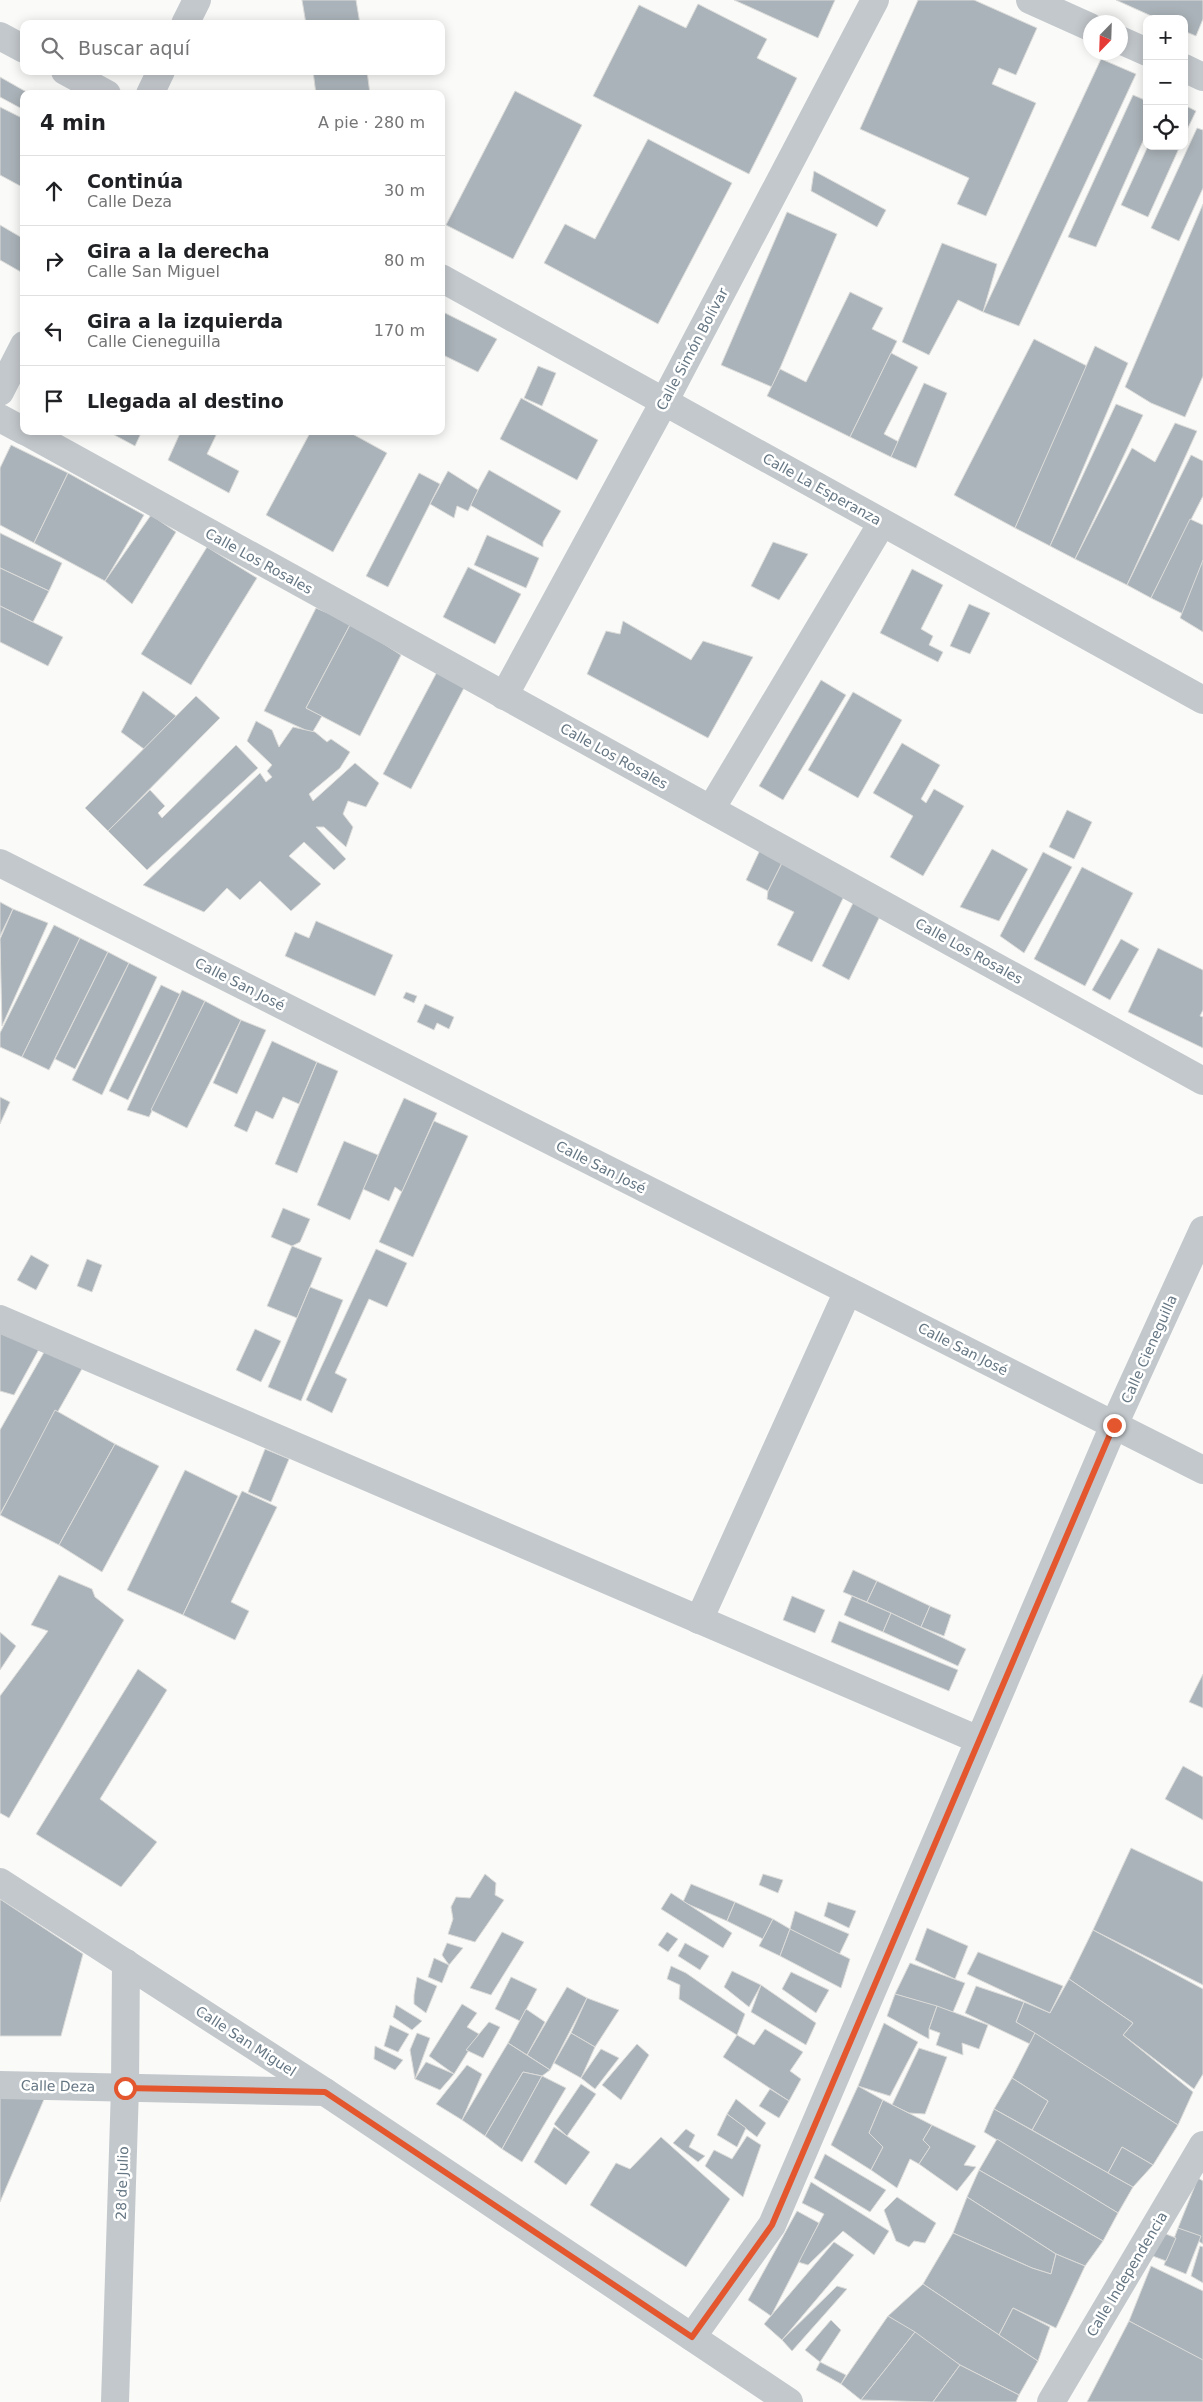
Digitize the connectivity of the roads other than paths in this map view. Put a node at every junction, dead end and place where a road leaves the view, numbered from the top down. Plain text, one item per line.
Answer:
1 (197, 0) edge
2 (875, 0) edge
3 (1030, 0) edge
4 (187, 20) edge
5 (1083, 24) edge
6 (0, 36) edge
7 (1128, 44) edge
8 (20, 47) edge
9 (1143, 50) edge
10 (1188, 70) edge
11 (72, 75) edge
12 (159, 75) edge
13 (1203, 77) edge
14 (100, 90) edge
15 (152, 90) edge
16 (445, 280) edge
17 (20, 353) edge
18 (0, 392) edge
19 (664, 402) junction
20 (0, 418) edge
21 (20, 429) edge
22 (31, 435) edge
23 (882, 523) junction
24 (504, 696) junction
25 (1203, 700) edge
26 (711, 809) junction
27 (0, 863) edge
28 (1203, 1081) edge
29 (1203, 1230) edge
30 (848, 1291) junction
31 (0, 1319) edge
32 (1114, 1425) junction
33 (1203, 1470) edge
34 (699, 1620) junction
35 (979, 1740) junction
36 (0, 1882) edge
37 (126, 1963) junction
38 (0, 2085) edge
39 (125, 2088) junction
40 (325, 2092) junction
41 (1200, 2157) edge
42 (692, 2337) junction
43 (115, 2402) edge
44 (789, 2402) edge
45 (1051, 2402) edge

1 - 4 street
2 - 19 street, Calle Simón Bolívar
3 - 5 street
6 - 8 street
7 - 9 street
10 - 13 street
11 - 14 street
12 - 15 street
16 - 19 street, Calle La Esperanza
17 - 18 street
19 - 23 street, Calle La Esperanza
19 - 24 street, Calle Simón Bolívar
20 - 21 street, Calle Los Rosales
22 - 24 street, Calle Los Rosales
23 - 25 street, Calle La Esperanza
23 - 26 street
24 - 26 street, Calle Los Rosales
26 - 28 street, Calle Los Rosales
27 - 30 street, Calle San José
29 - 32 street, Calle Cieneguilla
30 - 32 street, Calle San José
30 - 34 street
31 - 34 street
32 - 33 street, Calle San José
32 - 35 street, Calle Cieneguilla
34 - 35 street
35 - 42 street, Calle Cieneguilla
36 - 37 street, Calle San Miguel
37 - 39 street, 28 de Julio
37 - 40 street, Calle San Miguel
38 - 39 street, Calle Deza
39 - 40 street, Calle Deza
39 - 43 street, 28 de Julio
40 - 42 street, Calle San Miguel
41 - 45 street, Calle Independencia
42 - 44 street, Calle San Miguel

